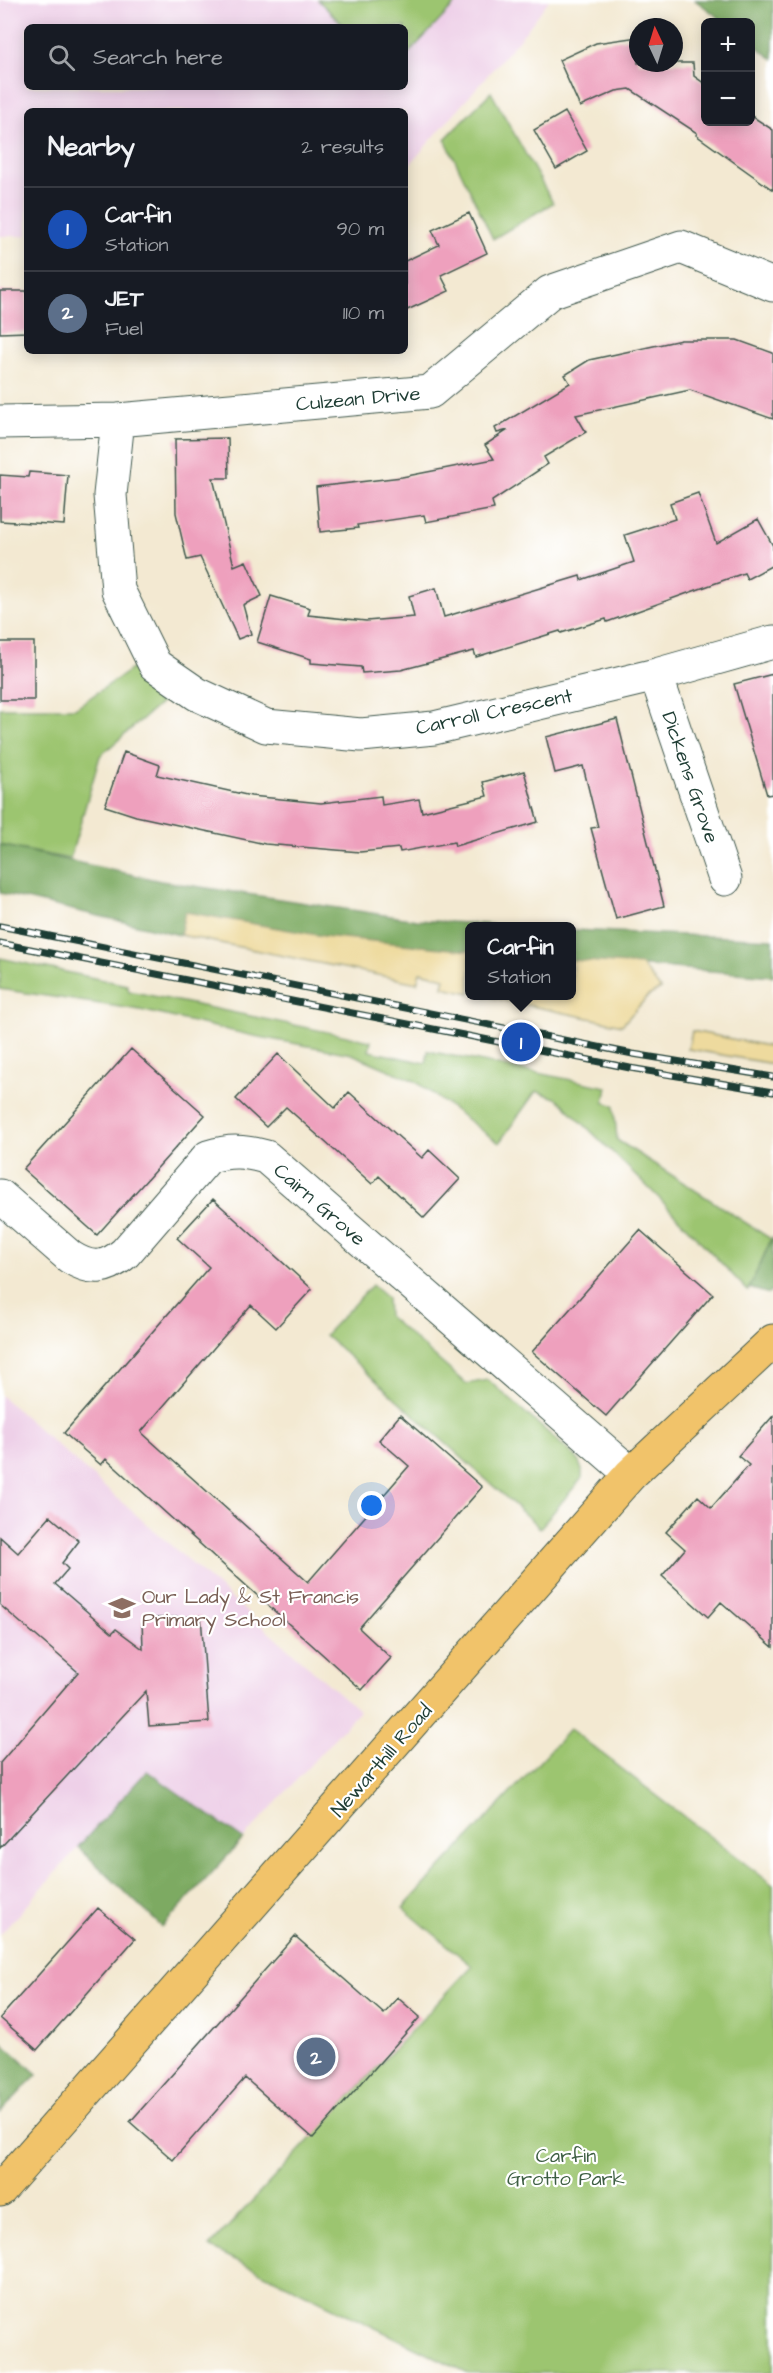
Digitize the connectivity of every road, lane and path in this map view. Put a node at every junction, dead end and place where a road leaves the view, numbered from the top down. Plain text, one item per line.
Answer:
1 (773, 285) edge
2 (118, 420) junction
3 (0, 422) edge
4 (773, 642) edge
5 (657, 675) junction
6 (726, 879) dead end
7 (0, 1196) edge
8 (773, 1341) edge
9 (631, 1474) junction
10 (0, 2190) edge

1 - 2 street, Culzean Drive
2 - 3 street, Culzean Drive
2 - 5 street, Carroll Crescent
4 - 5 street, Carroll Crescent
5 - 6 street, Dickens Grove
7 - 9 street, Cairn Grove
8 - 9 main road, Newarthill Road
9 - 10 main road, Newarthill Road

